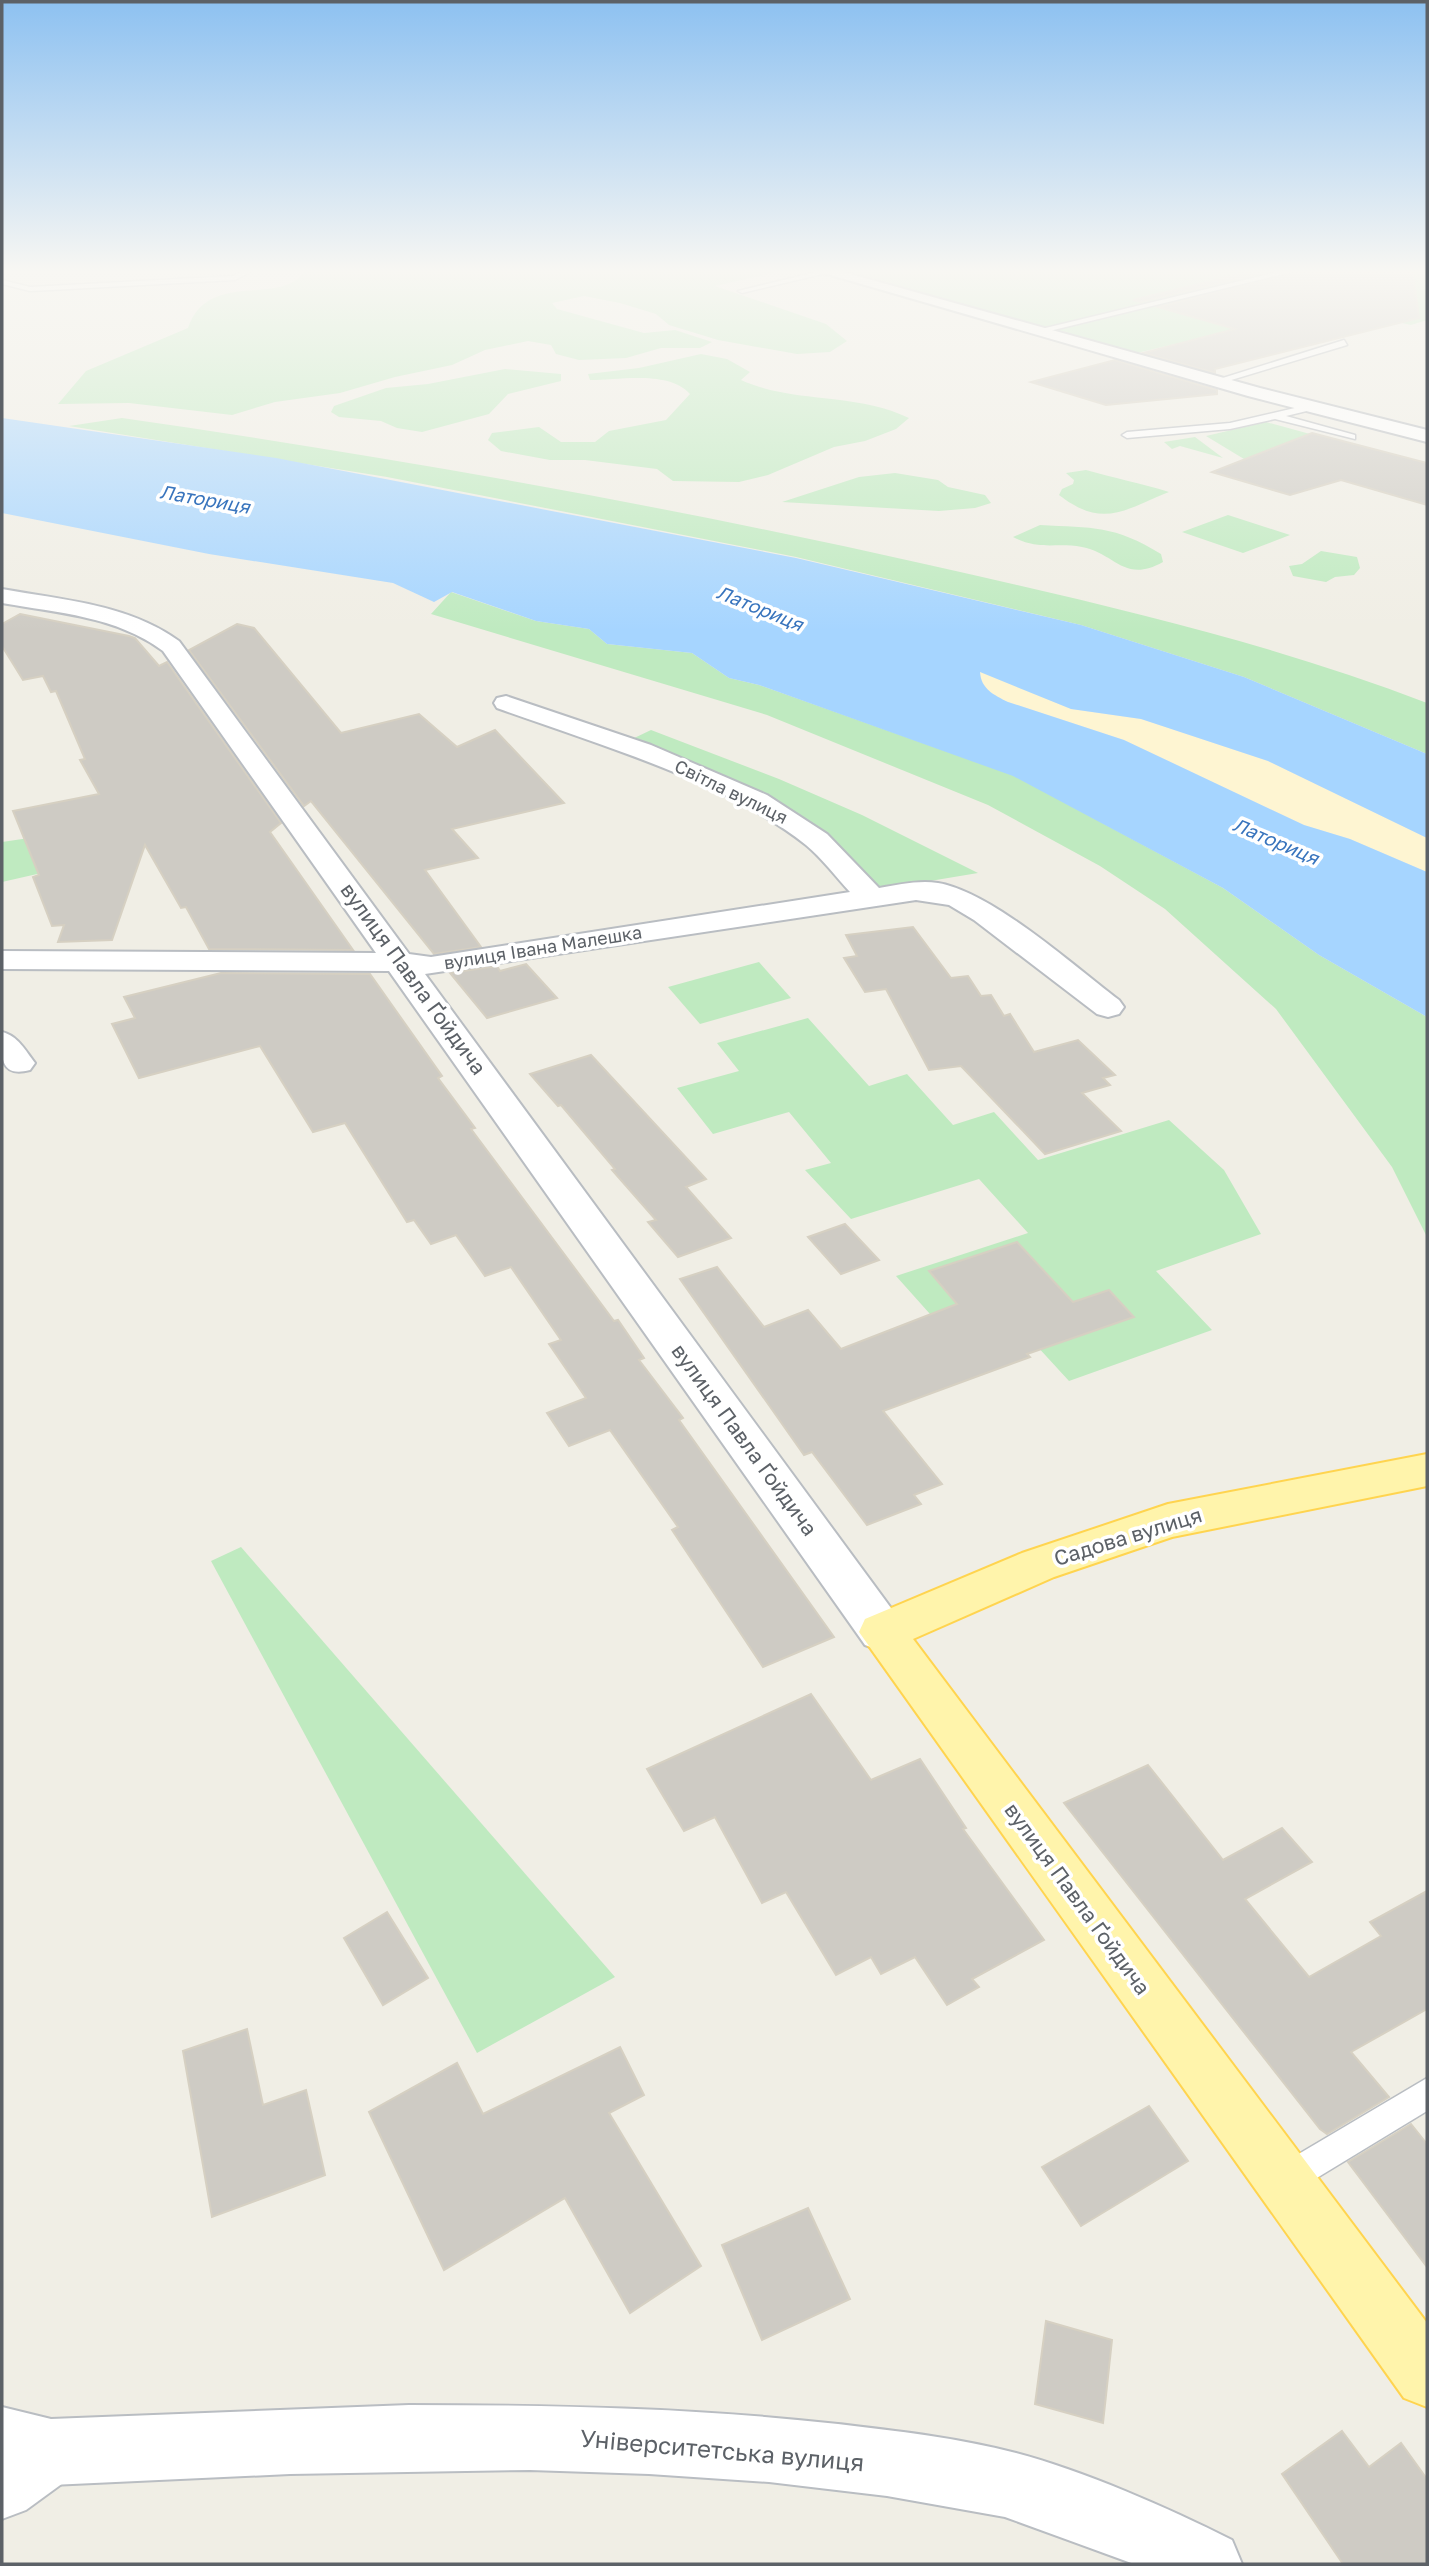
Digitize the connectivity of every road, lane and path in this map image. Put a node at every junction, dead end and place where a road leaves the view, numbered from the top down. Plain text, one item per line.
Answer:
1 (1251, 392) edge
2 (1312, 408) junction
3 (1277, 417) junction
4 (1127, 435) dead end
5 (1427, 436) edge
6 (1351, 437) dead end
7 (2, 596) edge
8 (506, 703) dead end
9 (872, 898) junction
10 (2, 960) edge
11 (401, 962) junction
12 (1108, 1006) dead end
13 (1415, 1471) edge
14 (881, 1632) junction
15 (1427, 2093) edge
16 (1284, 2180) junction
17 (1427, 2375) edge
18 (18, 2460) edge
19 (1208, 2564) edge

1 - 2 street
2 - 3 lane
2 - 5 street
3 - 4 lane
3 - 6 lane
7 - 11 street, вулиця Павла Ґойдича
8 - 9 street, Світла вулиця
9 - 11 street, вулиця Івана Малешка
9 - 12 street
10 - 11 street, вулиця Івана Малешка
11 - 14 street, вулиця Павла Ґойдича
13 - 14 main road, Садова вулиця
14 - 16 main road, вулиця Павла Ґойдича
15 - 16 lane
16 - 17 main road, вулиця Павла Ґойдича
18 - 19 street, Університетська вулиця

